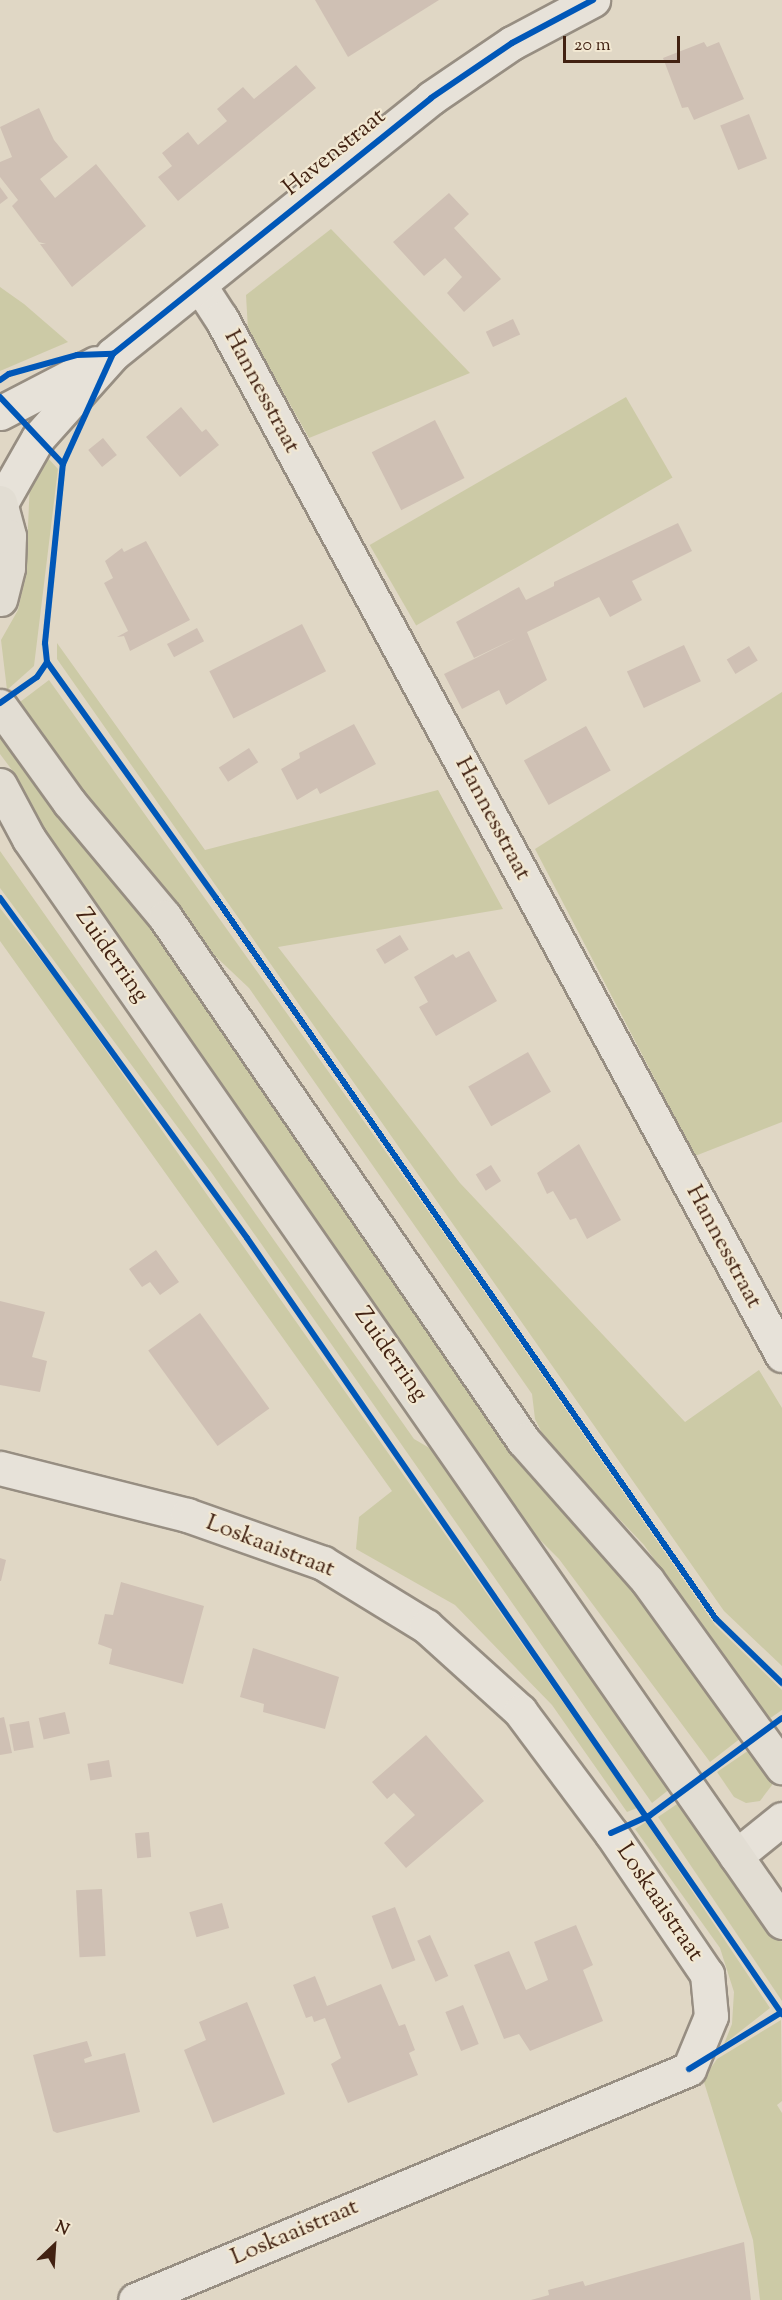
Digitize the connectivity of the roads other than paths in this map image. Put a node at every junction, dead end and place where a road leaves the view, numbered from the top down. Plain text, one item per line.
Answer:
1 (593, 0) edge
2 (200, 285) junction
3 (113, 354) junction
4 (0, 413) edge
5 (0, 503) edge
6 (0, 599) edge
7 (0, 706) edge
8 (0, 785) edge
9 (782, 1355) edge
10 (0, 1468) edge
11 (782, 1767) edge
12 (782, 1819) edge
13 (736, 1856) junction
14 (778, 1909) edge
15 (135, 2300) edge

1 - 2 street, Havenstraat
2 - 3 street, Havenstraat
2 - 9 street, Hannesstraat
3 - 4 street, Havenstraat
3 - 5 street, Havenstraat
5 - 6 main road
7 - 11 main road
8 - 13 main road, Zuiderring
10 - 15 street, Loskaaistraat
12 - 13 street
13 - 14 main road, Zuiderring

